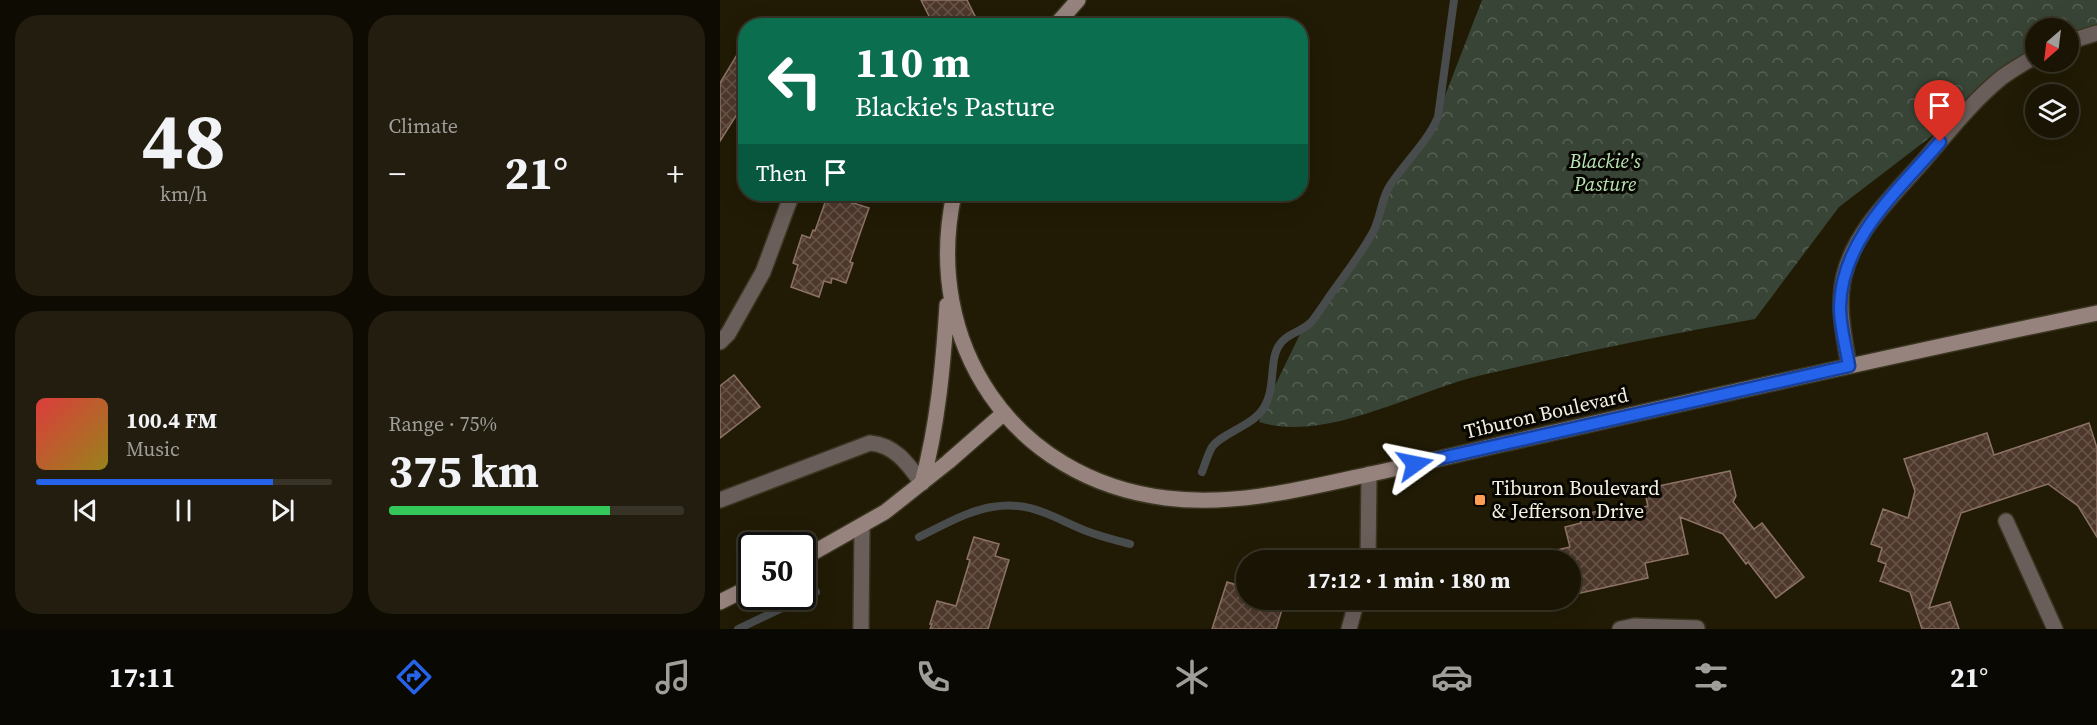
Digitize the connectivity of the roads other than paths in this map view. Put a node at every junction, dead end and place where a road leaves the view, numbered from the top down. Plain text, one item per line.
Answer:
1 (1078, 0) edge
2 (1062, 18) edge
3 (2097, 33) edge
4 (2079, 39) edge
5 (2025, 63) edge
6 (789, 201) edge
7 (953, 201) edge
8 (949, 275) junction
9 (2097, 313) edge
10 (720, 342) edge
11 (1849, 366) junction
12 (1004, 413) junction
13 (1369, 474) junction
14 (922, 483) junction
15 (720, 500) edge
16 (2006, 521) dead end
17 (862, 526) junction
18 (1368, 550) edge
19 (816, 551) edge
20 (738, 593) edge
21 (720, 602) edge
22 (1354, 610) edge
23 (1697, 628) edge
24 (861, 629) edge
25 (1349, 629) edge
26 (1620, 629) edge
27 (2055, 629) edge

1 - 2 main road
3 - 4 street
5 - 11 street
6 - 10 street
7 - 8 main road, Tiburon Boulevard
8 - 12 main road, Tiburon Boulevard
8 - 14 main road
9 - 11 main road, Tiburon Boulevard
11 - 13 main road, Tiburon Boulevard
12 - 13 main road, Tiburon Boulevard
12 - 14 main road
13 - 18 street
14 - 15 street
14 - 17 main road
16 - 27 street
17 - 19 main road
17 - 24 street
20 - 21 main road
22 - 25 street
23 - 26 street

